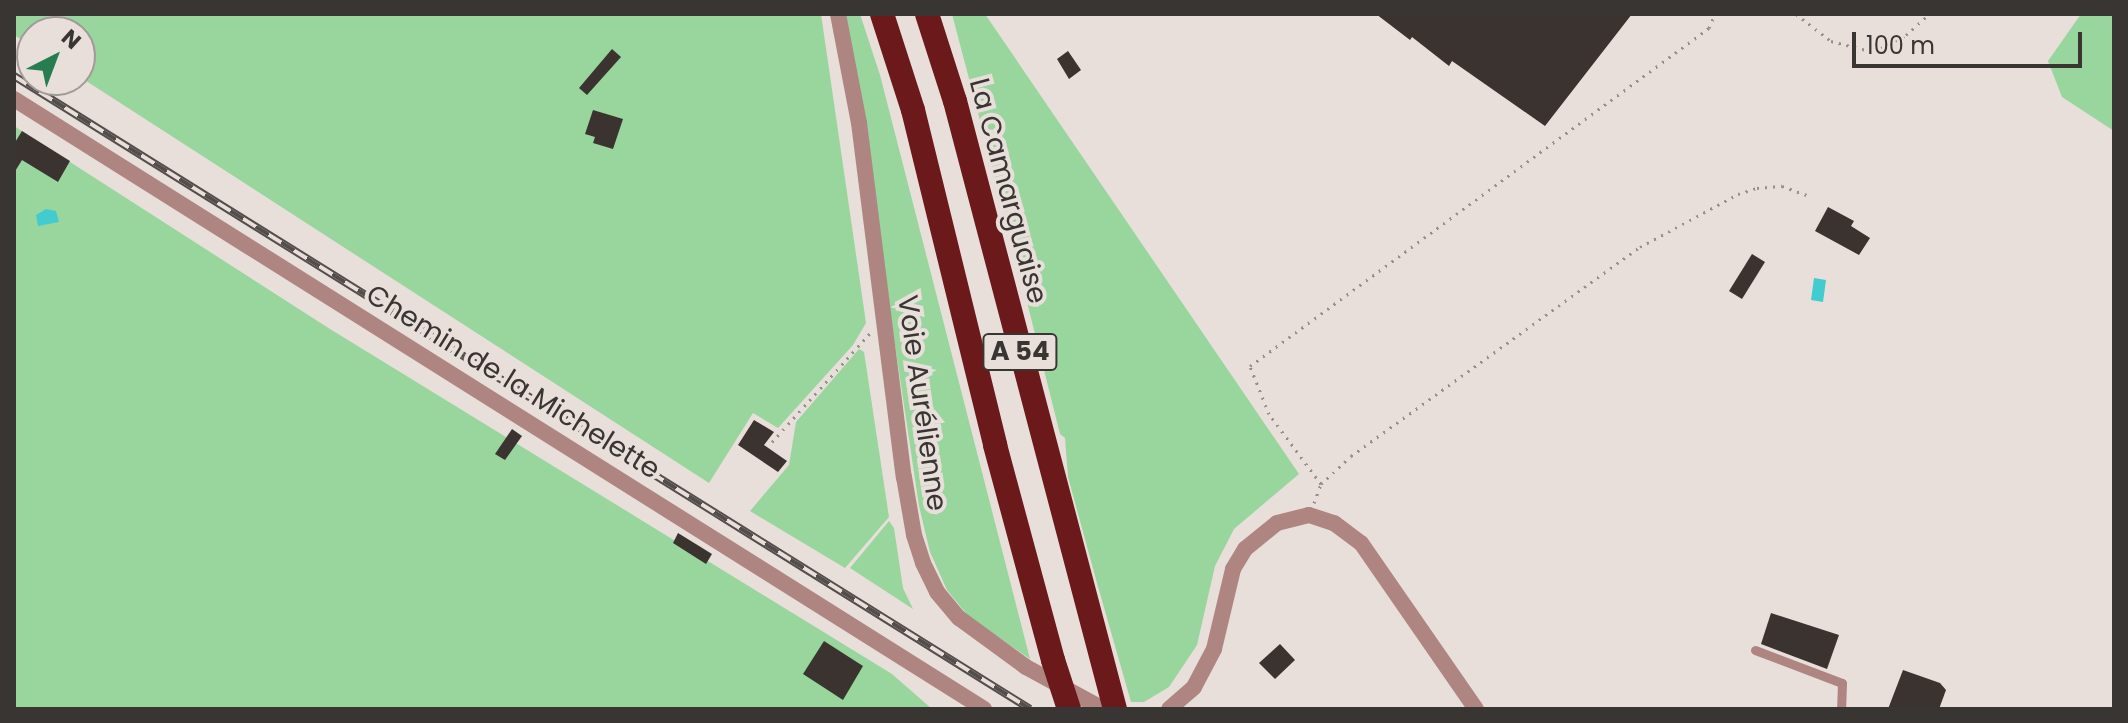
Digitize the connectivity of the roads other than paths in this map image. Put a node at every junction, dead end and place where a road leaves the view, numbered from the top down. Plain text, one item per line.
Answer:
1 (838, 14) edge
2 (882, 14) edge
3 (927, 14) edge
4 (14, 99) edge
5 (1755, 650) dead end
6 (1109, 703) edge
7 (984, 709) edge
8 (1069, 709) edge
9 (1169, 709) edge
10 (1476, 709) edge
11 (1841, 709) edge

1 - 6 street, Voie Aurélienne
2 - 8 highway, A 54, bridge
3 - 6 highway, La Camarguaise / A 54
4 - 7 street, Chemin de la Michelette
5 - 11 lane
9 - 10 street

